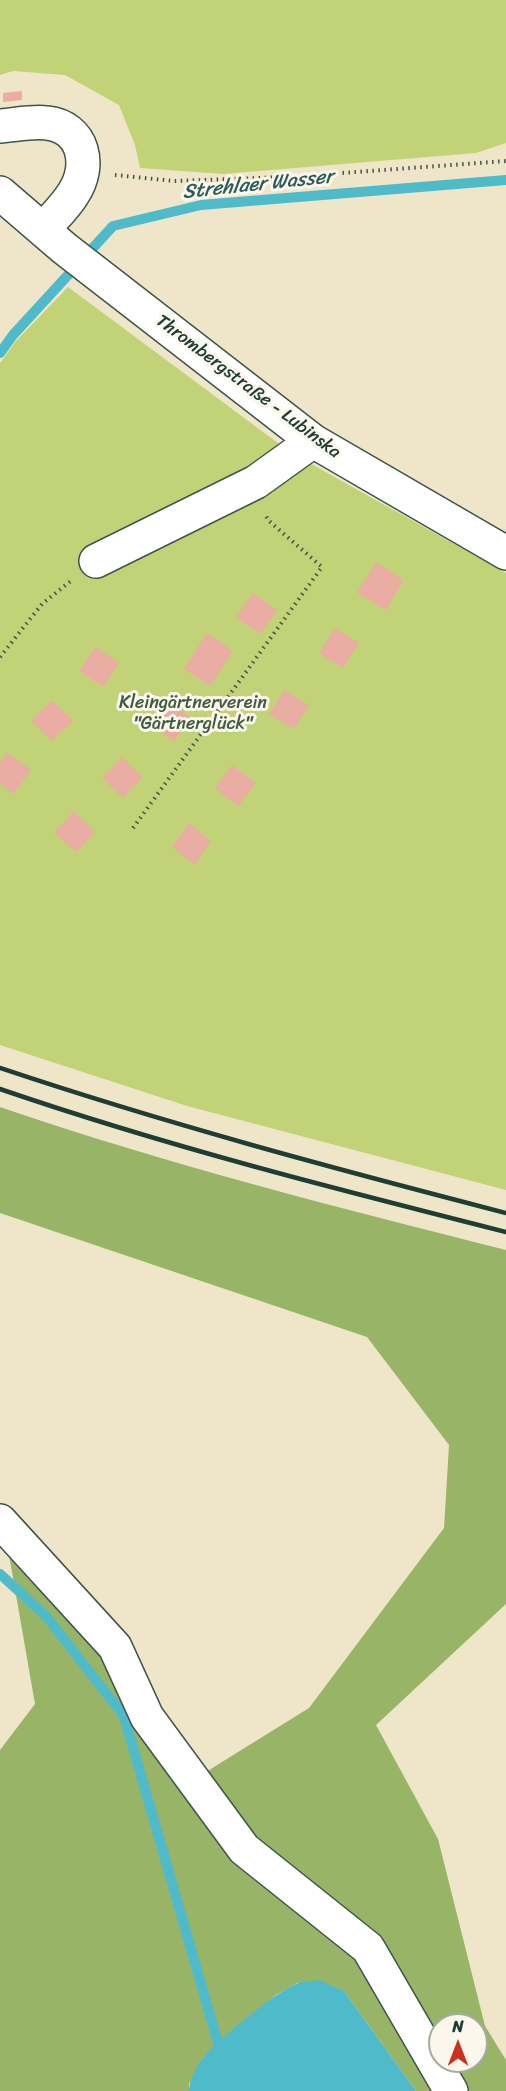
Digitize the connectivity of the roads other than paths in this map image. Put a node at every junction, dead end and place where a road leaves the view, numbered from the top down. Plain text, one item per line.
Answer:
1 (0, 126) edge
2 (0, 193) edge
3 (65, 248) junction
4 (313, 441) junction
5 (506, 554) edge
6 (96, 561) road end
7 (0, 1521) edge
8 (451, 2091) edge

1 - 3 street
2 - 3 street, Thrombergstraße - Lubinska
3 - 4 street, Thrombergstraße - Lubinska
4 - 5 street, Thrombergstraße - Lubinska
4 - 6 street
7 - 8 street

